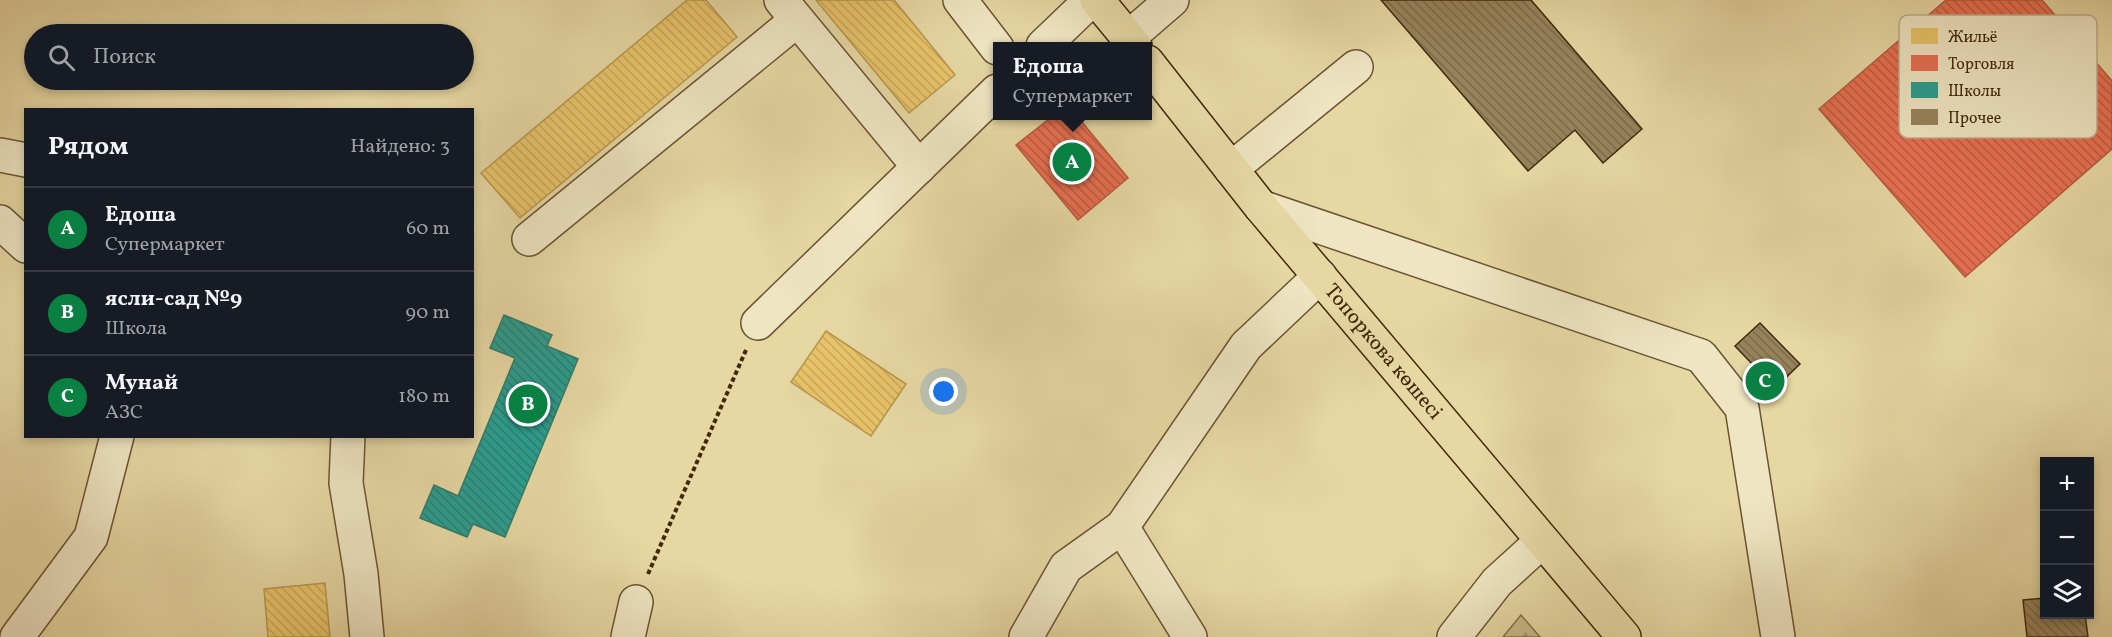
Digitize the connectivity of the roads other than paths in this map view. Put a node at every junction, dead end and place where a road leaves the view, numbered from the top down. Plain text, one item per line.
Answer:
1 (960, 0) edge
2 (1091, 0) edge
3 (1097, 0) edge
4 (1172, 0) edge
5 (789, 10) edge
6 (1047, 42) edge
7 (1131, 42) edge
8 (1142, 42) edge
9 (993, 43) edge
10 (1356, 67) dead end
11 (1152, 68) edge
12 (993, 95) edge
13 (919, 166) junction
14 (1231, 169) junction
15 (1261, 207) junction
16 (0, 222) edge
17 (530, 239) dead end
18 (24, 244) edge
19 (1320, 276) junction
20 (758, 323) road end
21 (116, 438) edge
22 (348, 438) edge
23 (1122, 527) junction
24 (1542, 541) junction
25 (636, 602) road end
26 (17, 637) edge
27 (367, 637) edge
28 (628, 637) edge
29 (1026, 637) edge
30 (1190, 637) edge
31 (1454, 637) edge
32 (1624, 637) edge
33 (1778, 637) edge

1 - 9 lane
2 - 6 lane
3 - 7 highway, Топоркова көшесі
4 - 8 lane
5 - 13 lane
5 - 17 lane
10 - 14 lane
11 - 14 highway, Топоркова көшесі
12 - 13 lane
13 - 20 lane
14 - 15 highway, Топоркова көшесі
15 - 19 highway, Топоркова көшесі
15 - 33 lane
16 - 18 lane
19 - 23 lane
19 - 24 highway, Топоркова көшесі
21 - 26 lane
22 - 27 lane
23 - 29 lane
23 - 30 lane
24 - 31 lane
24 - 32 highway, Топоркова көшесі
25 - 28 lane

